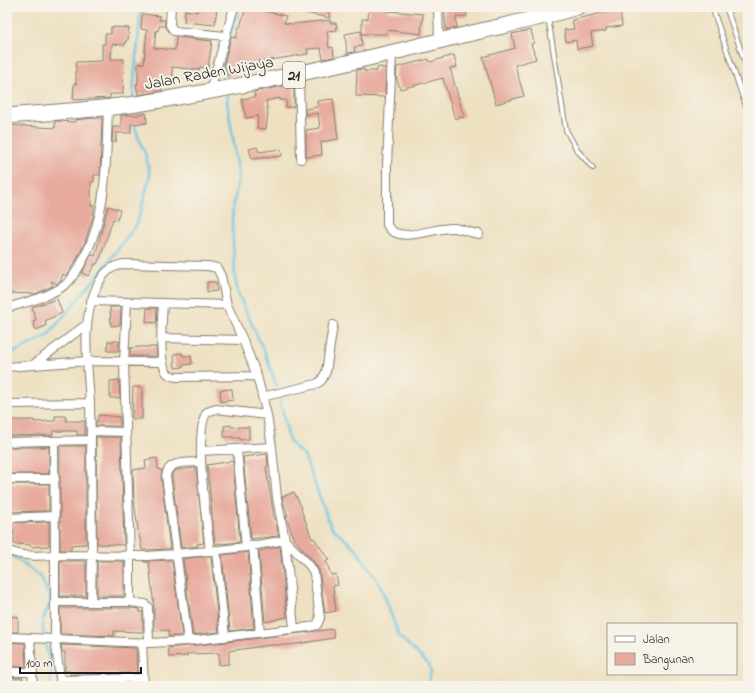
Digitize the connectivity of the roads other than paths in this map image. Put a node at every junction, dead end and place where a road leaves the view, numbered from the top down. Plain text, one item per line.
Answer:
1 (172, 7) edge
2 (234, 7) edge
3 (438, 7) edge
4 (574, 7) edge
5 (712, 7) edge
6 (726, 7) edge
7 (540, 13) edge
8 (226, 36) junction
9 (439, 41) junction
10 (392, 53) junction
11 (748, 70) edge
12 (299, 74) junction
13 (210, 91) junction
14 (108, 108) junction
15 (748, 112) edge
16 (7, 116) edge
17 (301, 159) dead end
18 (593, 168) dead end
19 (479, 234) dead end
20 (91, 301) junction
21 (126, 302) junction
22 (163, 304) junction
23 (226, 305) junction
24 (7, 308) edge
25 (87, 324) junction
26 (333, 325) dead end
27 (162, 338) junction
28 (243, 340) junction
29 (87, 361) junction
30 (124, 362) junction
31 (162, 362) junction
32 (32, 365) junction
33 (7, 367) edge
34 (257, 376) junction
35 (262, 397) junction
36 (90, 403) junction
37 (7, 404) edge
38 (267, 415) junction
39 (91, 431) junction
40 (126, 432) junction
41 (91, 440) junction
42 (7, 442) edge
43 (54, 442) junction
44 (272, 447) junction
45 (237, 449) junction
46 (201, 451) junction
47 (201, 462) junction
48 (7, 479) edge
49 (55, 479) junction
50 (55, 516) junction
51 (7, 518) edge
52 (285, 540) junction
53 (249, 546) junction
54 (7, 550) edge
55 (213, 551) junction
56 (177, 554) junction
57 (56, 555) junction
58 (92, 555) junction
59 (130, 556) junction
60 (55, 602) junction
61 (91, 602) junction
62 (130, 602) junction
63 (294, 628) junction
64 (260, 633) junction
65 (7, 637) edge
66 (225, 637) junction
67 (32, 639) junction
68 (54, 639) junction
69 (188, 641) junction
70 (145, 642) junction
71 (7, 672) edge
72 (33, 672) junction
73 (106, 682) edge
74 (143, 682) edge
75 (61, 683) edge
76 (33, 686) edge

1 - 8 street
2 - 8 street
3 - 9 street
4 - 7 highway, Jalan Raden Wijaya / 21
5 - 15 lane
6 - 11 lane
7 - 9 highway, Jalan Raden Wijaya / 21
7 - 18 lane
8 - 13 street
9 - 10 highway, Jalan Raden Wijaya / 21
10 - 12 highway, Jalan Raden Wijaya / 21
10 - 19 street
12 - 13 highway, Jalan Raden Wijaya / 21
12 - 17 street
13 - 14 highway, Jalan Raden Wijaya / 21
14 - 16 highway, Jalan Raden Wijaya / 21
14 - 24 street
20 - 21 street
20 - 23 street
20 - 25 street
21 - 22 street
21 - 30 street
22 - 23 street
22 - 27 street
23 - 28 street
25 - 29 street
25 - 32 street
26 - 35 street
27 - 28 street
27 - 31 street
28 - 34 street
29 - 30 street
29 - 32 street
29 - 36 street
30 - 31 street
30 - 40 street
31 - 34 street
32 - 33 street
34 - 35 street
35 - 38 street
36 - 37 street
36 - 39 street
38 - 44 street
38 - 46 street
39 - 40 street
39 - 41 street
40 - 59 street
41 - 43 street
41 - 58 street
42 - 43 street
43 - 49 street
44 - 45 street
44 - 52 street
45 - 46 street
45 - 53 street
46 - 47 street
47 - 55 street
47 - 56 street
48 - 49 street
49 - 50 street
50 - 51 street
50 - 57 street
52 - 53 street
52 - 63 street
52 - 63 street
53 - 55 street
53 - 64 street
54 - 57 street
55 - 56 street
55 - 66 street
56 - 59 street
56 - 69 street
57 - 58 street
57 - 60 street
58 - 59 street
58 - 61 street
59 - 62 street
60 - 61 street
60 - 68 street
61 - 62 street
62 - 70 street
63 - 64 street
64 - 66 street
65 - 67 street
66 - 69 street
67 - 68 street
67 - 72 street
68 - 70 street
68 - 75 street
69 - 70 street
70 - 74 street
71 - 72 street
72 - 76 street
73 - 74 street
73 - 75 street

